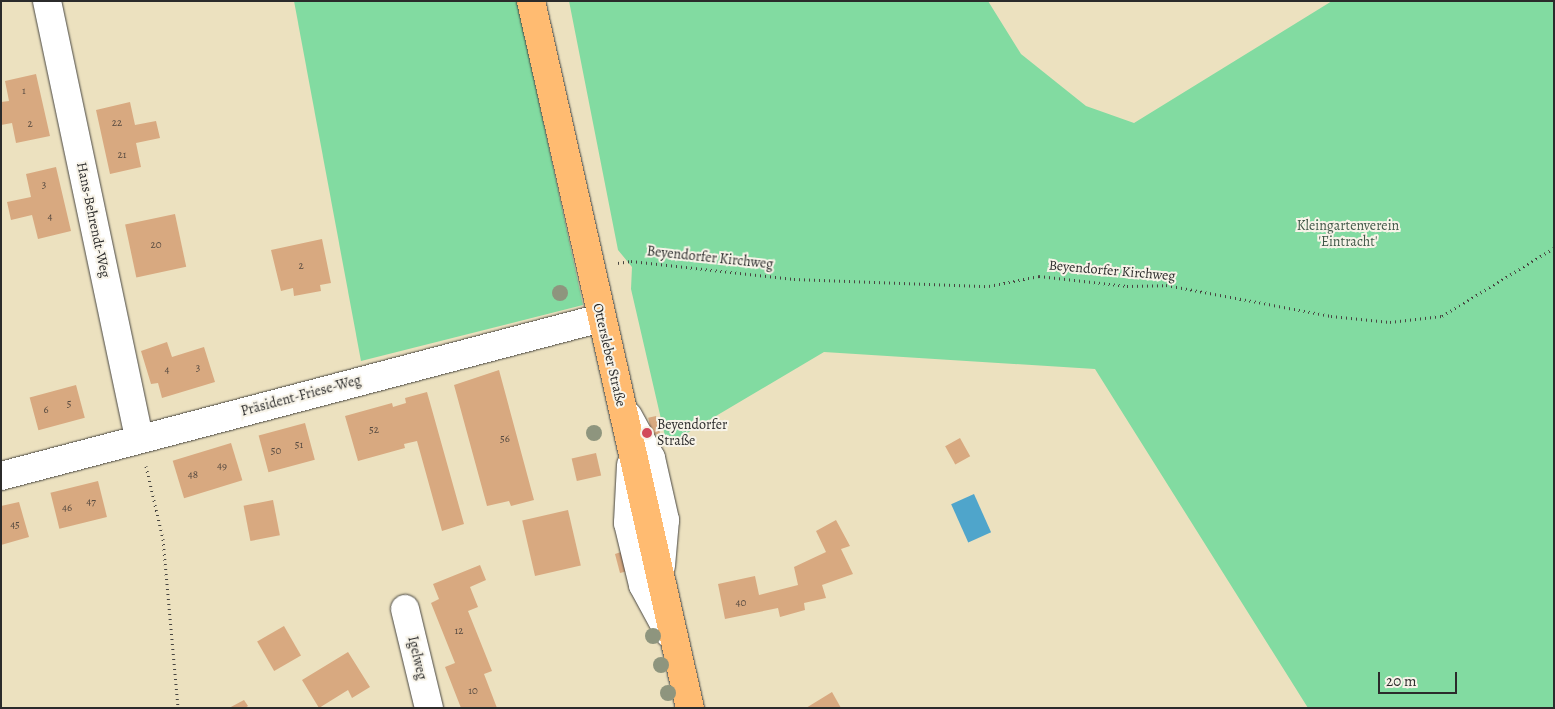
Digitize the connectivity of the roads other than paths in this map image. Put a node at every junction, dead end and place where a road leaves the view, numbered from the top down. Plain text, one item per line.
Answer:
1 (47, 1) edge
2 (531, 1) edge
3 (601, 318) junction
4 (620, 401) junction
5 (139, 438) junction
6 (632, 453) junction
7 (1, 476) edge
8 (660, 577) junction
9 (405, 609) dead end
10 (677, 648) junction
11 (429, 708) edge
12 (690, 708) edge

1 - 5 street, Hans-Behrendt-Weg
2 - 3 main road, Ottersleber Straße
3 - 4 main road, Ottersleber Straße
3 - 5 street, Präsident-Friese-Weg
4 - 6 main road, Ottersleber Straße
4 - 8 street
5 - 7 street, Präsident-Friese-Weg
6 - 8 main road, Ottersleber Straße
6 - 10 street
8 - 10 main road, Ottersleber Straße
9 - 11 street, Igelweg
10 - 12 main road, Ottersleber Straße

